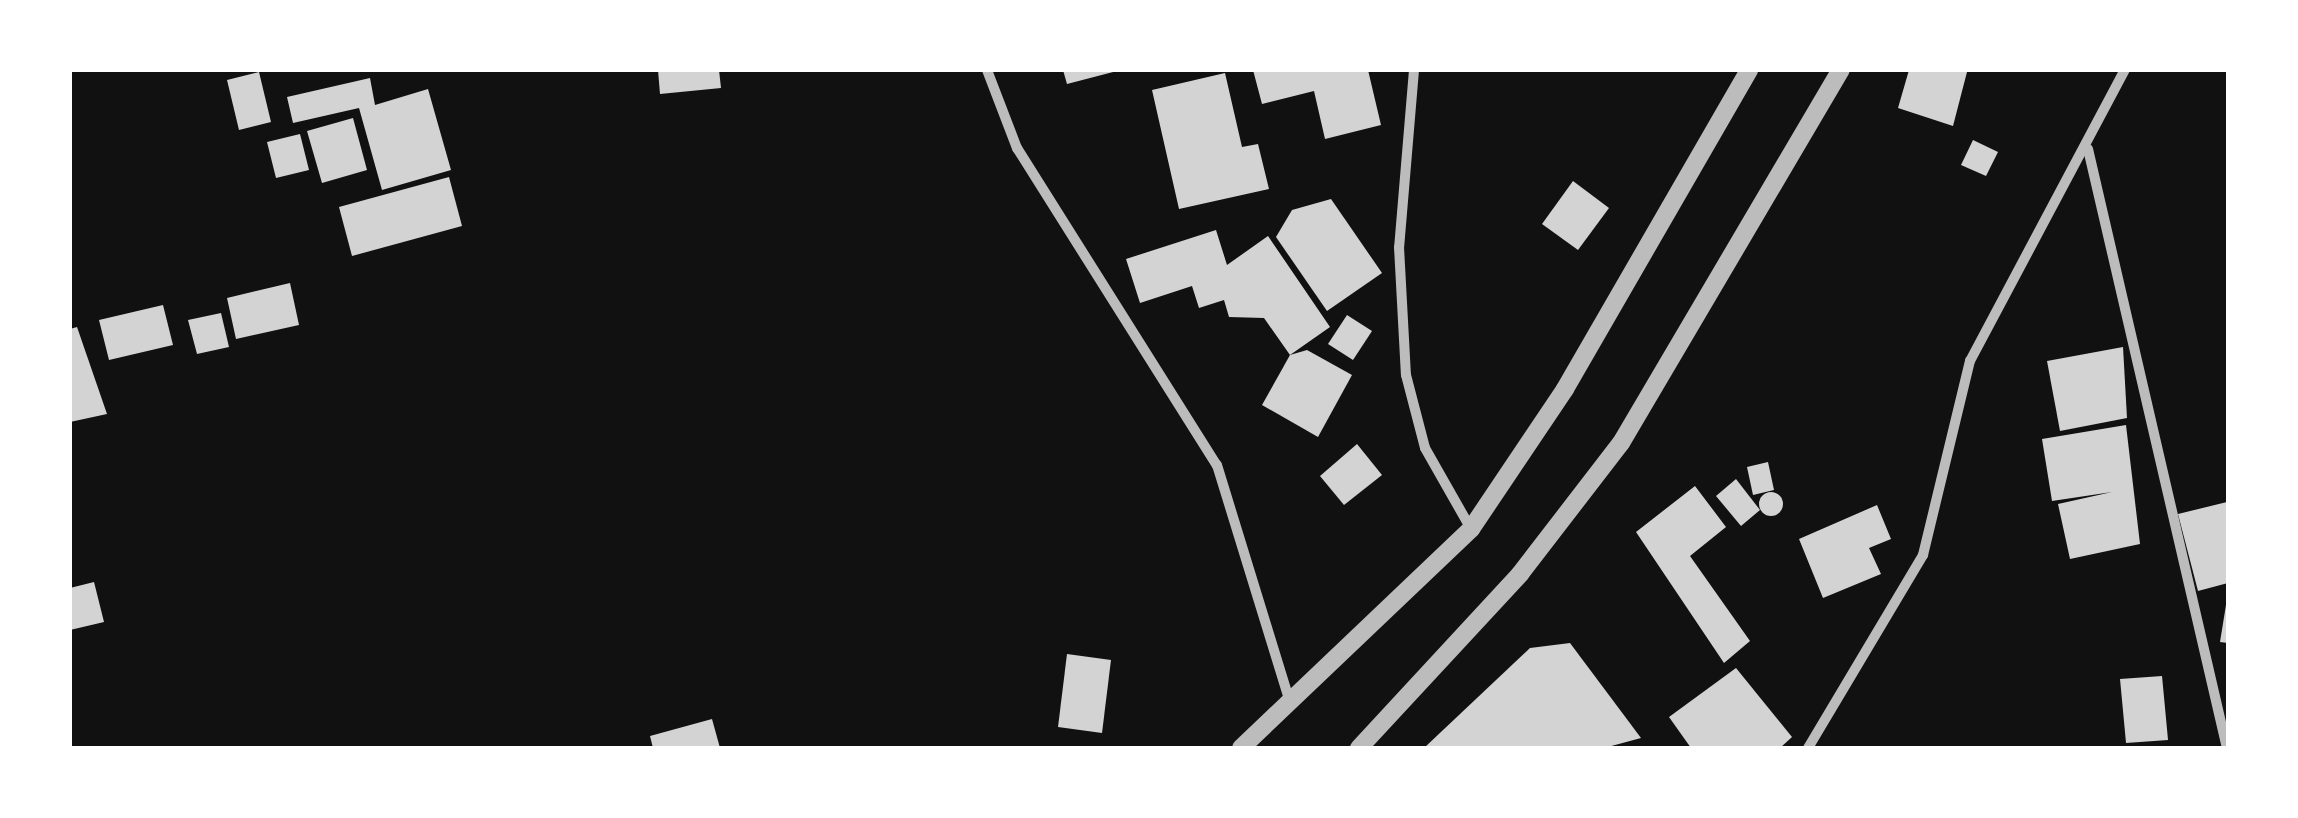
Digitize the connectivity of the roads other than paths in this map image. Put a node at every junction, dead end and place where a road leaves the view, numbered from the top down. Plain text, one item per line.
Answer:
1 (987, 70) edge
2 (1414, 70) edge
3 (1749, 70) edge
4 (1841, 70) edge
5 (2125, 70) edge
6 (2088, 149) junction
7 (1471, 529) junction
8 (1290, 702) junction
9 (1241, 748) edge
10 (1360, 748) edge
11 (1808, 748) edge
12 (2227, 748) edge

1 - 8 street
2 - 7 street
3 - 7 street
4 - 10 street
5 - 6 street
6 - 11 street
6 - 12 street
7 - 8 street
8 - 9 street

